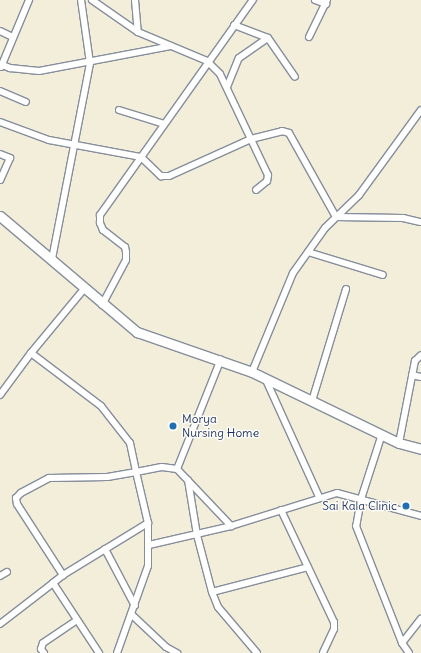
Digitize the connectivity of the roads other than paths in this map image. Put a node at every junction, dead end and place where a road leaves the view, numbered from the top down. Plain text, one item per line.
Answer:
1 (28, 0) edge
2 (81, 0) edge
3 (94, 0) edge
4 (135, 0) edge
5 (253, 0) edge
6 (315, 0) edge
7 (327, 2) edge
8 (234, 25) junction
9 (0, 31) edge
10 (138, 32) junction
11 (13, 37) junction
12 (310, 37) dead end
13 (268, 38) junction
14 (171, 46) junction
15 (207, 61) junction
16 (90, 63) junction
17 (0, 66) edge
18 (295, 77) dead end
19 (227, 87) junction
20 (0, 91) edge
21 (26, 102) dead end
22 (119, 110) dead end
23 (421, 110) edge
24 (0, 122) edge
25 (164, 124) junction
26 (251, 139) junction
27 (74, 146) junction
28 (0, 154) edge
29 (141, 157) junction
30 (0, 180) edge
31 (256, 190) dead end
32 (0, 216) edge
33 (336, 217) junction
34 (421, 222) edge
35 (308, 252) junction
36 (52, 259) junction
37 (383, 275) dead end
38 (84, 289) junction
39 (346, 289) dead end
40 (102, 305) junction
41 (31, 353) junction
42 (421, 355) edge
43 (221, 359) junction
44 (252, 372) junction
45 (412, 375) junction
46 (421, 378) edge
47 (266, 380) junction
48 (0, 395) edge
49 (312, 401) junction
50 (382, 434) junction
51 (399, 442) junction
52 (421, 449) edge
53 (177, 469) junction
54 (136, 472) junction
55 (188, 480) junction
56 (319, 497) junction
57 (361, 499) junction
58 (281, 510) junction
59 (421, 516) edge
60 (148, 523) junction
61 (231, 526) junction
62 (197, 535) junction
63 (149, 546) junction
64 (105, 549) junction
65 (308, 567) junction
66 (7, 572) dead end
67 (63, 575) junction
68 (0, 576) edge
69 (52, 583) junction
70 (212, 592) junction
71 (135, 606) junction
72 (132, 614) junction
73 (421, 619) edge
74 (76, 621) junction
75 (0, 624) edge
76 (402, 643) junction
77 (44, 653) edge
78 (99, 653) edge
79 (117, 653) edge
80 (177, 653) edge
81 (257, 653) edge
82 (323, 653) edge
83 (409, 653) edge

1 - 11 street
2 - 16 street
3 - 10 street
4 - 10 street
5 - 8 street
6 - 7 street
7 - 12 street
8 - 13 street
8 - 15 street
9 - 11 street
10 - 14 street
11 - 17 street
13 - 18 street
13 - 19 street
14 - 15 street
14 - 16 street
15 - 19 street
15 - 25 street
16 - 17 street
16 - 27 street
19 - 26 street
20 - 21 street
22 - 25 street
23 - 33 street
24 - 27 street
25 - 29 street
26 - 29 street
26 - 31 street
26 - 33 street
27 - 29 street
27 - 36 street
28 - 30 street
29 - 40 street
32 - 36 main road
33 - 34 street
33 - 35 street
35 - 37 street
35 - 44 street
36 - 38 main road
38 - 40 main road
38 - 41 street
39 - 49 street
40 - 43 main road
41 - 48 street
41 - 54 street
42 - 45 street
43 - 44 main road
43 - 53 street
44 - 47 main road
45 - 46 street
45 - 51 street
47 - 49 main road
47 - 56 street
49 - 50 main road
50 - 51 main road
50 - 57 street
51 - 52 main road
53 - 54 street
53 - 55 street
54 - 60 street
54 - 67 street
55 - 61 street
55 - 62 street
56 - 57 street
56 - 58 street
57 - 59 street
57 - 76 street
58 - 61 street
58 - 65 street
60 - 63 street
60 - 64 street
61 - 62 street
62 - 63 street
62 - 70 street
63 - 71 street
64 - 67 street
64 - 71 street
65 - 70 street
65 - 82 street
66 - 68 street
67 - 69 street
69 - 74 street
69 - 75 street
70 - 81 street
71 - 72 street
72 - 79 street
72 - 80 street
73 - 76 street
74 - 77 street
74 - 78 street
76 - 83 street

